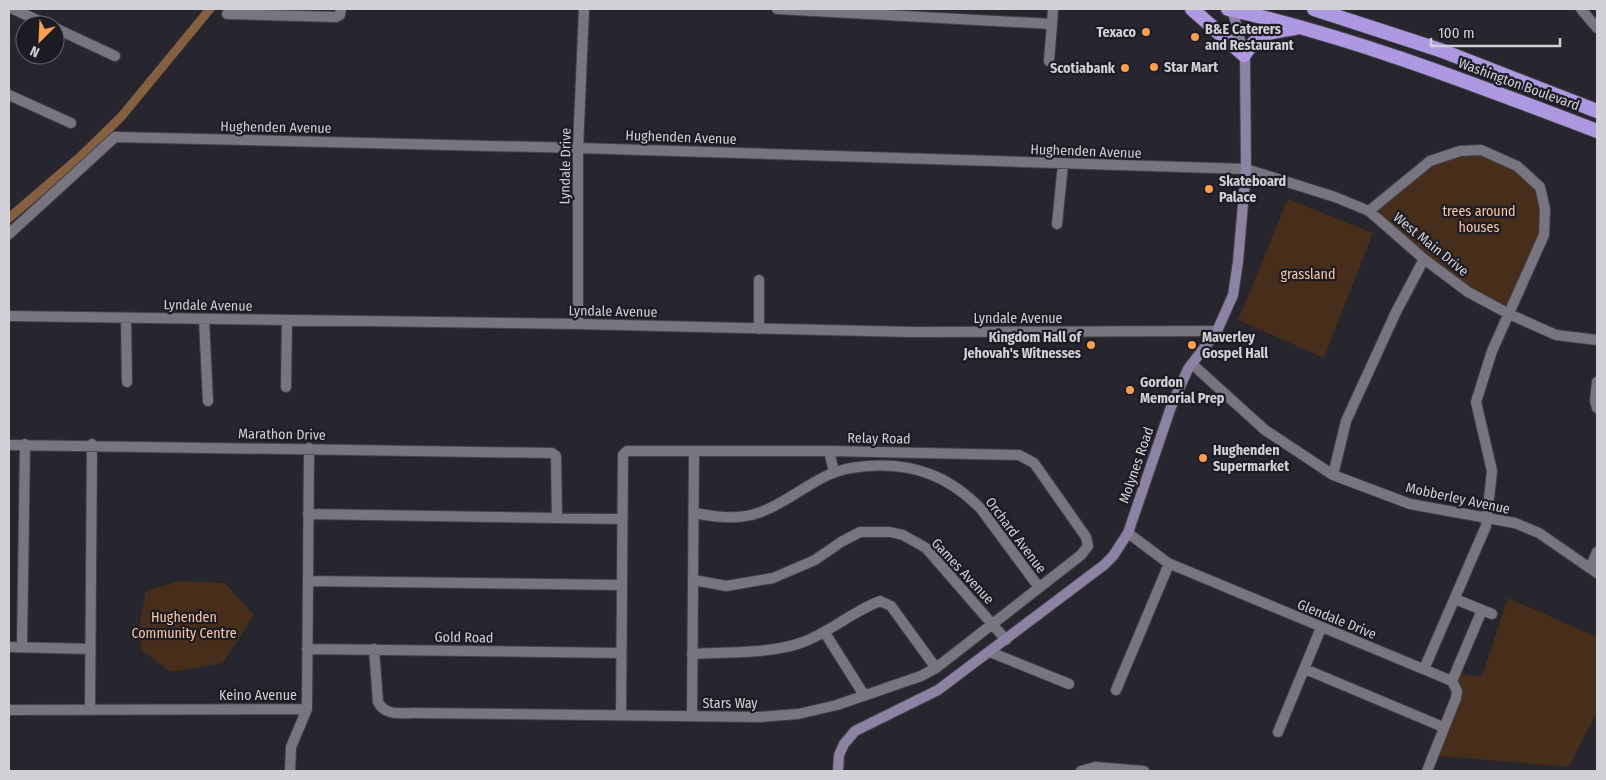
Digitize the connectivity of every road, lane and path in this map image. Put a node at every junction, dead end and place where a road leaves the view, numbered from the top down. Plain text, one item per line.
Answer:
1 (13, 9) edge
2 (341, 9) edge
3 (584, 9) edge
4 (777, 9) edge
5 (1053, 9) edge
6 (1192, 9) edge
7 (1230, 9) edge
8 (1314, 9) edge
9 (1581, 9) edge
10 (227, 14) dead end
11 (26, 15) edge
12 (1052, 24) junction
13 (1301, 27) junction
14 (1597, 28) edge
15 (65, 33) edge
16 (1244, 55) junction
17 (114, 56) dead end
18 (1049, 61) dead end
19 (9, 95) edge
20 (1597, 111) edge
21 (71, 123) dead end
22 (1597, 131) edge
23 (578, 148) junction
24 (1063, 164) junction
25 (1246, 169) junction
26 (1370, 211) junction
27 (1058, 224) dead end
28 (9, 234) edge
29 (1424, 259) junction
30 (759, 280) dead end
31 (1509, 314) junction
32 (9, 316) edge
33 (126, 318) junction
34 (204, 319) junction
35 (287, 320) junction
36 (578, 324) junction
37 (759, 329) junction
38 (1217, 331) junction
39 (1597, 340) edge
40 (1192, 364) junction
41 (127, 382) dead end
42 (1597, 382) edge
43 (286, 386) dead end
44 (208, 401) dead end
45 (1597, 408) edge
46 (26, 444) junction
47 (92, 444) junction
48 (9, 445) edge
49 (309, 448) junction
50 (694, 451) junction
51 (829, 451) junction
52 (923, 452) junction
53 (926, 471) junction
54 (834, 472) junction
55 (1333, 475) junction
56 (694, 513) junction
57 (308, 514) junction
58 (557, 518) junction
59 (622, 519) junction
60 (1486, 522) junction
61 (1128, 533) junction
62 (1088, 546) joint
63 (1597, 552) edge
64 (1169, 564) junction
65 (1594, 571) edge
66 (694, 580) junction
67 (308, 581) junction
68 (620, 585) junction
69 (1038, 586) junction
70 (1455, 599) junction
71 (1482, 610) junction
72 (1492, 614) dead end
73 (993, 623) junction
74 (1321, 628) junction
75 (825, 633) junction
76 (1006, 640) junction
77 (9, 647) edge
78 (22, 647) junction
79 (90, 649) junction
80 (307, 649) junction
81 (374, 650) junction
82 (990, 652) junction
83 (621, 653) junction
84 (692, 654) junction
85 (936, 668) junction
86 (1305, 669) junction
87 (1424, 669) junction
88 (1452, 681) junction
89 (1069, 684) dead end
90 (1116, 690) dead end
91 (864, 695) junction
92 (307, 709) junction
93 (9, 710) edge
94 (90, 710) junction
95 (621, 716) junction
96 (692, 716) junction
97 (1443, 728) junction
98 (1278, 732) dead end
99 (290, 771) edge
100 (838, 771) edge
101 (1081, 771) edge
102 (1144, 771) edge
103 (1428, 771) edge

1 - 11 street
2 - 10 street
3 - 23 street, Lyndale Drive
4 - 12 street
5 - 12 street
6 - 16 highway
7 - 13 highway, Washington Boulevard
7 - 16 main road, Molynes Road
8 - 20 highway, Washington Boulevard
9 - 14 street
12 - 18 street
13 - 16 highway
13 - 22 highway, Washington Boulevard
15 - 17 street
16 - 25 main road, Molynes Road
19 - 21 street
23 - 24 street, Hughenden Avenue
23 - 28 street, Hughenden Avenue
23 - 36 street, Lyndale Drive
24 - 25 street, Hughenden Avenue
24 - 27 street
25 - 26 street, West Main Drive
25 - 38 main road, Molynes Road
26 - 29 street, West Main Drive
26 - 31 street
29 - 31 street, West Main Drive
29 - 55 street
30 - 37 street
31 - 39 street, West Main Drive
31 - 60 street
32 - 33 street, Lyndale Avenue
33 - 34 street, Lyndale Avenue
33 - 41 street
34 - 35 street, Lyndale Avenue
34 - 44 street
35 - 36 street, Lyndale Avenue
35 - 43 street
36 - 37 street, Lyndale Avenue
37 - 38 street, Lyndale Avenue
38 - 40 main road, Molynes Road
40 - 55 street, Mobberley Avenue
40 - 61 main road, Molynes Road
42 - 45 street
46 - 47 street, Marathon Drive
46 - 48 street, Marathon Drive
46 - 78 street
47 - 49 street, Marathon Drive
47 - 79 street
49 - 57 street, Keino Avenue
49 - 58 street, Marathon Drive
50 - 51 street, Relay Road
50 - 56 street
50 - 59 street, Relay Road
51 - 52 street, Relay Road
51 - 54 street
52 - 53 street
52 - 62 street, Relay Road
53 - 54 street, Orchard Avenue
53 - 69 street, Orchard Avenue
54 - 56 street, Orchard Avenue
55 - 60 street, Mobberley Avenue
56 - 66 street
57 - 58 street
57 - 67 street, Keino Avenue
58 - 59 street
59 - 68 street
60 - 65 street, Mobberley Avenue
60 - 70 street
61 - 64 street, Glendale Drive
61 - 76 main road, Molynes Road
62 - 69 street, Stars Way
63 - 65 street
64 - 74 street, Glendale Drive
64 - 90 street
66 - 73 street, Games Avenue
66 - 84 street
67 - 68 street
67 - 80 street, Keino Avenue
68 - 83 street
69 - 73 street, Stars Way
70 - 71 street
70 - 87 street
71 - 72 street
71 - 88 street
73 - 76 street, Games Avenue
73 - 85 street, Stars Way
74 - 86 street
74 - 87 street, Glendale Drive
75 - 84 street
75 - 85 street
75 - 91 street
76 - 82 main road, Molynes Road
77 - 78 street
78 - 79 street
79 - 94 street
80 - 81 street, Gold Road
80 - 92 street, Keino Avenue
81 - 83 street, Gold Road
81 - 95 street, Stars Way
82 - 89 street
82 - 100 main road, Molynes Road
83 - 95 street
84 - 96 street
85 - 91 street, Stars Way
86 - 97 street
86 - 98 street
87 - 88 street, Glendale Drive
88 - 97 street
91 - 96 street, Stars Way
92 - 94 street, Keino Avenue
92 - 99 street
93 - 94 street, Keino Avenue
95 - 96 street, Stars Way
97 - 103 street
101 - 102 street

